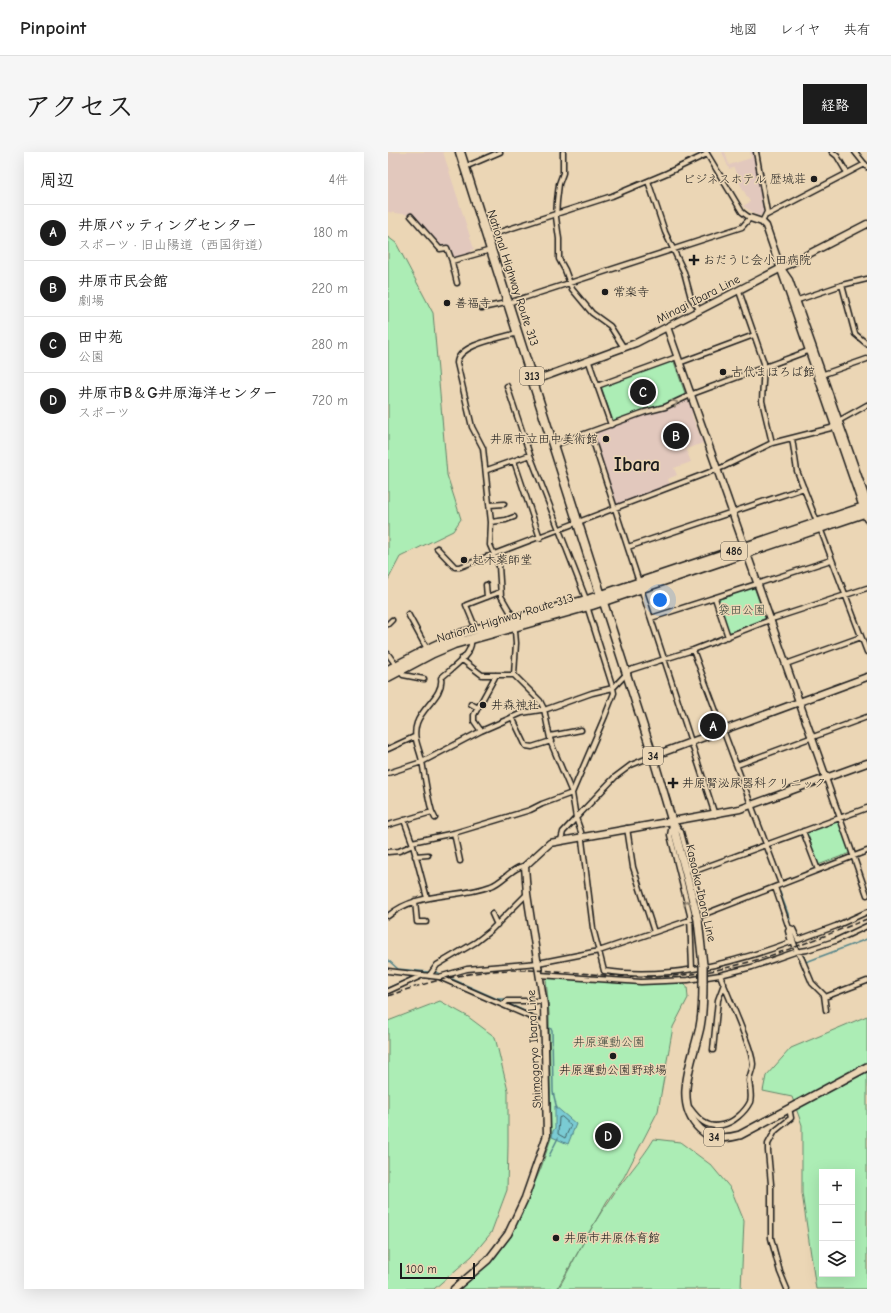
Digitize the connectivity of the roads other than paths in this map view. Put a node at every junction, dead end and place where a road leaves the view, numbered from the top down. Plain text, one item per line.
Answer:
1 (460, 152) edge
2 (500, 152) edge
3 (563, 152) edge
4 (756, 152) edge
5 (832, 152) edge
6 (855, 152) edge
7 (707, 153) edge
8 (866, 165) edge
9 (465, 167) junction
10 (847, 173) junction
11 (648, 181) junction
12 (556, 214) junction
13 (767, 215) junction
14 (411, 216) dead end
15 (750, 218) junction
16 (762, 222) junction
17 (867, 224) edge
18 (487, 236) junction
19 (674, 249) junction
20 (491, 250) junction
21 (452, 262) junction
22 (782, 268) junction
23 (867, 279) edge
24 (457, 283) dead end
25 (569, 284) junction
26 (842, 285) junction
27 (739, 291) junction
28 (508, 302) junction
29 (794, 302) junction
30 (482, 308) dead end
31 (700, 310) junction
32 (668, 327) junction
33 (518, 333) junction
34 (754, 335) junction
35 (867, 344) edge
36 (624, 349) junction
37 (808, 351) junction
38 (867, 359) edge
39 (678, 360) junction
40 (589, 362) junction
41 (765, 366) junction
42 (820, 376) junction
43 (533, 381) junction
44 (507, 386) dead end
45 (598, 386) junction
46 (691, 396) junction
47 (867, 405) edge
48 (837, 423) junction
49 (611, 424) junction
50 (590, 432) junction
51 (792, 438) junction
52 (772, 444) junction
53 (554, 445) junction
54 (530, 455) junction
55 (514, 461) junction
56 (487, 470) junction
57 (717, 470) junction
58 (804, 488) junction
59 (504, 504) dead end
60 (490, 505) junction
61 (615, 509) junction
62 (866, 510) edge
63 (732, 512) junction
64 (514, 517) dead end
65 (491, 522) junction
66 (579, 523) junction
67 (818, 525) junction
68 (558, 531) junction
69 (540, 538) junction
70 (628, 547) junction
71 (437, 548) dead end
72 (745, 550) junction
73 (494, 556) junction
74 (831, 560) junction
75 (758, 584) junction
76 (486, 585) dead end
77 (640, 585) junction
78 (867, 588) edge
79 (500, 592) junction
80 (846, 595) junction
81 (487, 597) junction
82 (602, 598) junction
83 (714, 598) junction
84 (587, 603) junction
85 (408, 614) dead end
86 (651, 618) junction
87 (392, 620) dead end
88 (771, 620) junction
89 (388, 624) edge
90 (513, 624) junction
91 (476, 629) junction
92 (728, 637) junction
93 (861, 637) junction
94 (470, 639) junction
95 (427, 649) junction
96 (694, 650) junction
97 (867, 652) edge
98 (388, 654) edge
99 (461, 659) junction
100 (664, 660) junction
101 (786, 664) junction
102 (397, 668) junction
103 (388, 670) edge
104 (626, 672) junction
105 (496, 675) junction
106 (514, 675) junction
107 (388, 677) edge
108 (867, 677) edge
109 (424, 679) dead end
110 (614, 688) junction
111 (800, 702) junction
112 (471, 704) dead end
113 (478, 708) junction
114 (544, 709) junction
115 (512, 717) junction
116 (867, 718) edge
117 (581, 730) dead end
118 (724, 730) junction
119 (481, 731) junction
120 (550, 736) junction
121 (414, 737) junction
122 (812, 738) junction
123 (551, 741) junction
124 (692, 742) junction
125 (388, 749) edge
126 (653, 756) junction
127 (422, 762) junction
128 (867, 763) edge
129 (737, 765) junction
130 (388, 773) edge
131 (826, 778) junction
132 (572, 793) junction
133 (752, 806) junction
134 (867, 808) edge
135 (432, 812) junction
136 (714, 815) junction
137 (435, 818) dead end
138 (576, 818) junction
139 (840, 818) junction
140 (404, 820) junction
141 (672, 821) junction
142 (388, 825) edge
143 (627, 828) junction
144 (803, 831) junction
145 (454, 833) junction
146 (582, 836) junction
147 (561, 840) junction
148 (412, 843) junction
149 (767, 844) junction
150 (867, 851) edge
151 (388, 852) edge
152 (428, 855) dead end
153 (415, 856) junction
154 (853, 856) junction
155 (460, 860) dead end
156 (525, 866) junction
157 (818, 870) junction
158 (692, 872) junction
159 (782, 884) junction
160 (775, 887) junction
161 (527, 894) junction
162 (867, 895) edge
163 (428, 898) junction
164 (415, 901) junction
165 (867, 912) edge
166 (492, 914) dead end
167 (388, 916) edge
168 (697, 917) junction
169 (426, 922) dead end
170 (497, 925) junction
171 (867, 926) edge
172 (790, 928) junction
173 (654, 932) junction
174 (599, 951) junction
175 (798, 951) junction
176 (538, 963) junction
177 (692, 969) junction
178 (388, 971) edge
179 (430, 974) junction
180 (424, 975) junction
181 (720, 975) junction
182 (540, 976) junction
183 (439, 977) junction
184 (867, 981) edge
185 (724, 984) junction
186 (388, 990) edge
187 (825, 997) junction
188 (544, 1001) junction
189 (505, 1003) junction
190 (826, 1010) dead end
191 (545, 1028) junction
192 (713, 1050) dead end
193 (867, 1067) edge
194 (686, 1107) junction
195 (789, 1108) junction
196 (454, 1289) edge
197 (787, 1289) edge

1 - 9 highway, National Highway Route 313 / 313
2 - 9 street
3 - 12 street
4 - 13 street
5 - 10 street
6 - 8 street
7 - 11 street
7 - 15 street
8 - 10 street
9 - 18 highway, National Highway Route 313 / 313
10 - 13 street
11 - 12 street
11 - 19 street
12 - 18 street
12 - 25 street
13 - 16 street
14 - 21 street
15 - 16 street
15 - 19 street
16 - 22 street
17 - 22 street, Minagi Ibara Line
18 - 20 highway, National Highway Route 313 / 313
19 - 25 street
19 - 31 street
20 - 21 street
20 - 28 highway, National Highway Route 313 / 313
21 - 24 street
22 - 27 street, Minagi Ibara Line
22 - 29 street
23 - 26 street
25 - 28 street
25 - 36 street
26 - 29 street
26 - 35 street
27 - 31 street, Minagi Ibara Line
27 - 34 street
28 - 30 street
28 - 33 highway, National Highway Route 313 / 313
29 - 37 street
29 - 42 street
31 - 32 street, Minagi Ibara Line
32 - 36 street, Minagi Ibara Line
32 - 39 street
33 - 43 highway, National Highway Route 313 / 313
33 - 56 street
34 - 39 street
34 - 41 street
36 - 40 street, Minagi Ibara Line
37 - 41 street
37 - 42 street
38 - 42 street
39 - 45 street
39 - 46 street
40 - 43 street, Minagi Ibara Line
40 - 45 street
41 - 46 street
41 - 52 street
42 - 48 street
43 - 53 highway, National Highway Route 313 / 313
44 - 54 street
45 - 49 street
49 -> 46 street
46 - 57 street
47 - 48 street
48 - 51 street
48 - 62 street
49 - 50 street
50 - 53 street
50 - 61 street
51 - 52 street
51 - 58 street
52 - 57 street
53 - 66 highway, National Highway Route 313 / 313
54 - 55 street
54 - 68 street
55 - 56 street
55 - 69 street
56 - 60 street
57 - 61 street
57 - 63 street
58 - 63 street
58 - 67 street
59 - 60 street
60 - 65 street
61 - 66 street
61 - 70 street
62 - 67 highway, 486
63 - 70 street
63 - 72 street
64 - 65 street
65 - 73 street
66 - 68 street
66 - 82 highway, National Highway Route 313 / 313
67 - 72 highway, 486
67 - 74 street
68 - 69 street
68 - 84 street
69 - 73 street
70 - 77 street
71 - 73 street
72 - 75 street
72 - 77 highway, 486
73 - 79 street
74 - 75 street
74 - 80 street
75 - 83 street
75 - 88 street
76 - 81 street
77 - 82 highway, 486
77 - 86 street
78 - 80 street
79 - 81 street
79 - 90 street
80 - 88 street
80 - 93 street
81 - 91 street
82 - 84 highway, National Highway Route 313
82 - 104 main road, Kasaoka Ibara Line / 34
83 - 86 street
83 - 92 street
84 - 90 highway, National Highway Route 313
84 - 110 street
85 - 95 street
86 - 100 street
87 - 89 street
88 - 92 street
88 - 101 street
90 - 91 highway, National Highway Route 313
90 - 94 highway, National Highway Route 313
90 - 106 street
91 - 95 highway, National Highway Route 313
92 - 96 street
93 - 97 street
93 - 101 street
94 - 99 street
94 - 102 highway, National Highway Route 313
95 - 102 highway, National Highway Route 313
96 - 100 street
96 - 118 street
98 - 102 street
99 - 105 street
99 - 121 street
100 - 104 street
100 - 124 street
101 - 111 street
102 - 103 highway, National Highway Route 313
102 - 107 highway, National Highway Route 313
102 - 109 street
104 - 110 street
104 - 126 main road, Kasaoka Ibara Line / 34
105 - 106 street
105 - 113 street
106 - 114 street
108 - 111 street
110 - 114 street
110 - 132 street
111 - 118 street
111 - 122 street
112 - 113 street
113 - 119 street
114 - 115 street
114 - 120 street
115 - 119 street
115 - 123 street
116 - 122 street
117 - 120 street
118 - 124 street
118 - 129 street
119 - 127 street
120 - 123 street
121 - 125 street
121 - 127 street
122 - 129 street
122 - 131 street
123 - 132 street
124 - 126 street
124 - 136 street
126 - 138 street
126 - 141 main road, Kasaoka Ibara Line / 34
127 - 130 street
127 - 135 street
128 - 131 street
129 - 133 street
131 - 133 street
131 - 139 street
132 - 138 street
132 - 145 street
133 - 136 street
133 - 149 street
134 - 139 street
135 - 137 street
135 - 140 street
136 - 141 street
138 - 146 street
138 - 147 street
139 - 144 street
139 - 154 street
140 - 142 street
140 - 148 street
141 - 143 street
141 - 158 street
141 - 168 main road, Kasaoka Ibara Line / 34
143 - 146 street
143 - 173 street
144 - 149 street
144 - 157 street
145 - 148 street
145 - 155 street
146 - 147 street
146 - 174 street
147 - 156 street
148 - 151 street
148 - 153 street
149 - 158 street
149 - 159 street
150 - 154 street
152 - 153 street
153 - 163 street
154 - 157 street
154 - 162 street
156 - 161 street, Shimogoryo Ibara Line
156 - 163 street
157 - 159 street
158 - 168 street
159 - 160 street
160 - 168 street
160 - 172 street
161 - 170 street
161 - 176 street, Shimogoryo Ibara Line
163 - 164 street
164 - 167 street
164 - 169 street
165 - 172 street
166 - 170 street
168 - 173 street
168 - 177 street
168 - 194 main road, Kasaoka Ibara Line / 34, bridge
170 - 179 street
171 - 175 street
172 - 175 street
172 - 177 street
173 - 174 street
174 - 176 street
174 - 177 street
175 - 181 street
175 - 187 street
176 - 182 street, Shimogoryo Ibara Line
176 - 183 street
178 - 180 street
179 - 180 street
179 - 183 street
180 - 186 street
181 - 182 street
181 - 185 street
182 - 188 street, Shimogoryo Ibara Line
183 - 189 street
184 - 187 street
185 - 192 street
185 - 194 street
187 - 190 street
188 - 189 street
188 - 191 street, Shimogoryo Ibara Line
189 - 191 street
191 - 196 street, Shimogoryo Ibara Line
193 - 195 main road, 34
194 - 195 main road, 34
195 - 197 street

